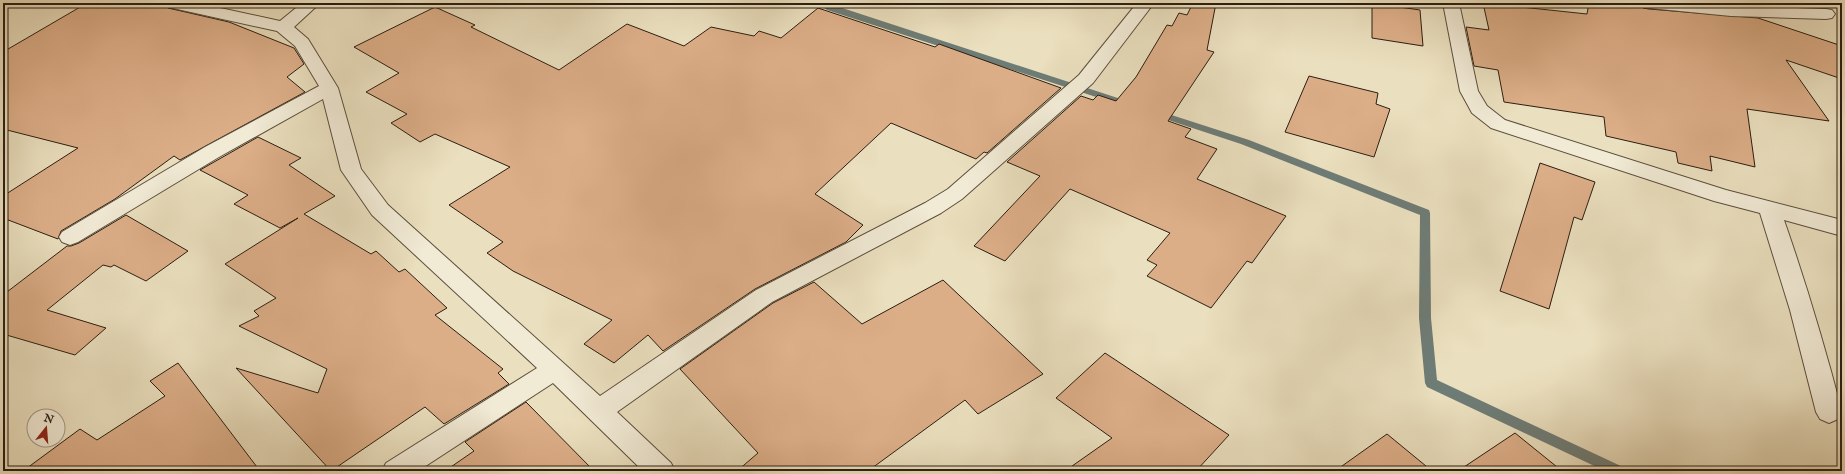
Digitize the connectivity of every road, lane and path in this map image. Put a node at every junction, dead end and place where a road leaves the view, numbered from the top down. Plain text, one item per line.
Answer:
1 (174, 3) edge
2 (312, 3) edge
3 (1146, 3) edge
4 (1451, 3) edge
5 (1649, 3) edge
6 (1796, 3) edge
7 (1834, 16) edge
8 (282, 27) junction
9 (329, 88) junction
10 (1769, 209) junction
11 (1842, 228) edge
12 (70, 237) dead end
13 (555, 369) junction
14 (598, 411) junction
15 (1829, 412) dead end
16 (396, 471) edge
17 (660, 471) edge

1 - 8 street
2 - 8 street
3 - 14 street
4 - 10 street
5 - 7 street
6 - 7 street
8 - 9 street
9 - 12 street
9 - 13 street
10 - 11 street
10 - 15 street
13 - 14 street
13 - 16 street
14 - 17 street

